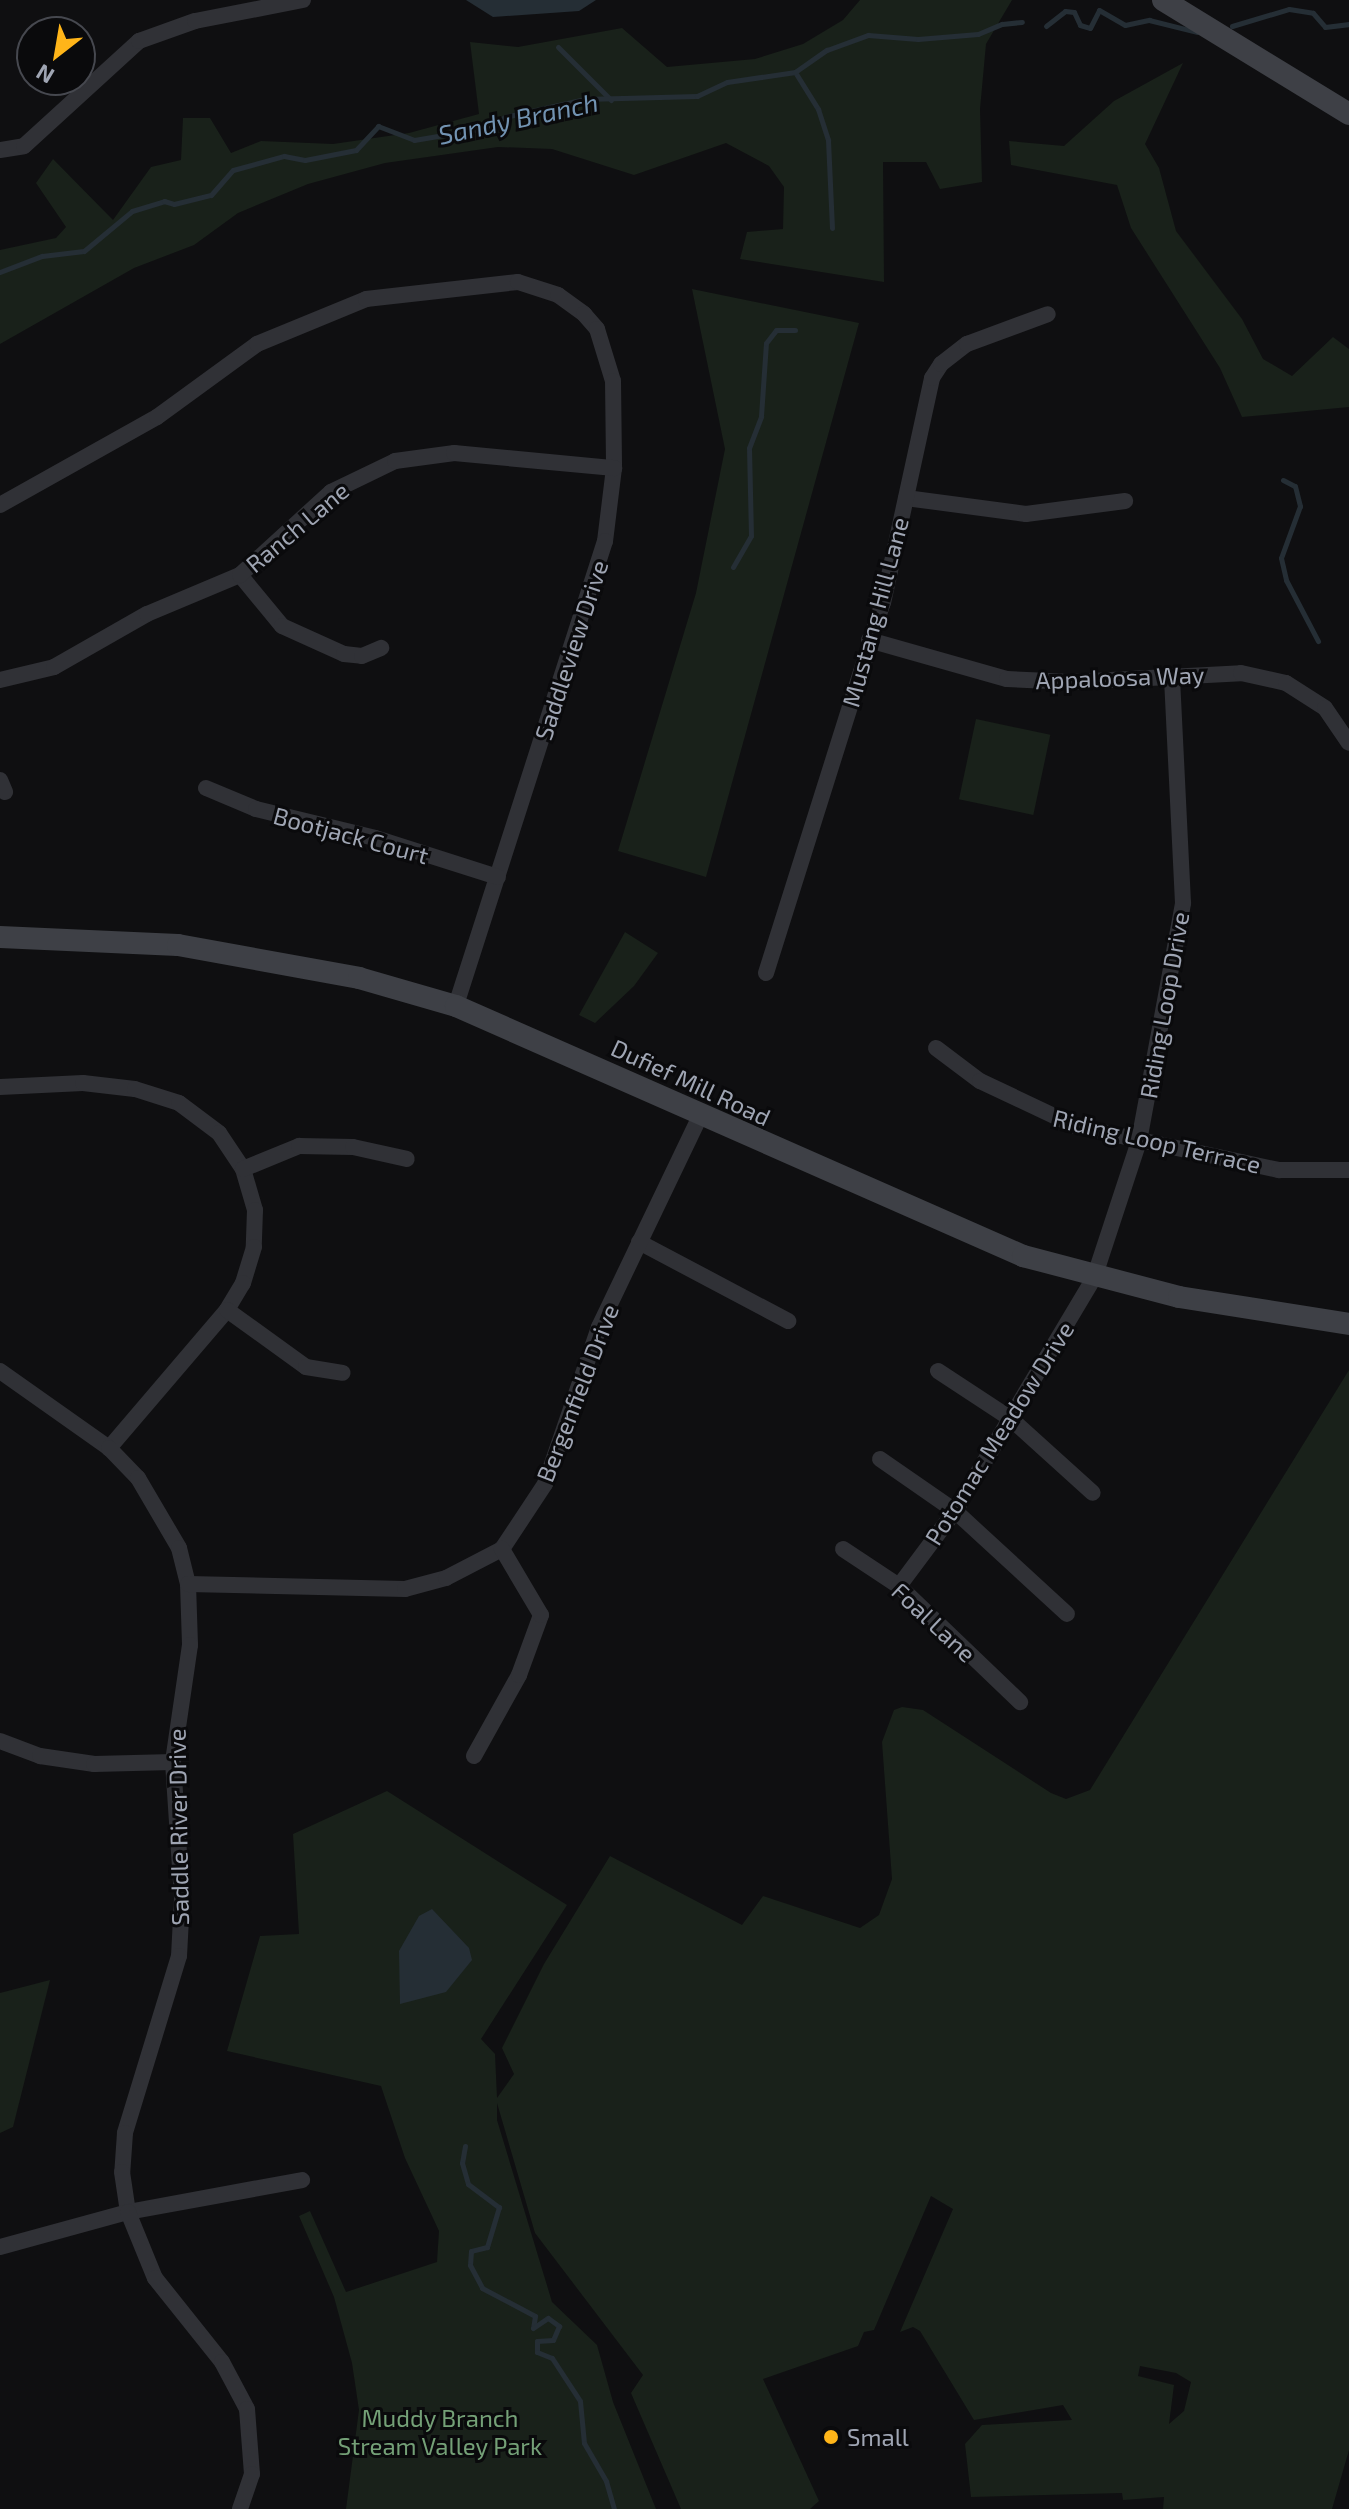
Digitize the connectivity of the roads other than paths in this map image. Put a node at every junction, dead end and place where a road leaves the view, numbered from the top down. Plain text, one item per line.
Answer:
1 (302, 0) edge
2 (1163, 0) edge
3 (1349, 114) edge
4 (0, 150) edge
5 (1048, 314) dead end
6 (614, 468) junction
7 (906, 498) junction
8 (1125, 501) dead end
9 (0, 505) edge
10 (240, 575) junction
11 (869, 640) junction
12 (381, 648) dead end
13 (1172, 676) junction
14 (0, 680) edge
15 (1349, 743) edge
16 (206, 788) dead end
17 (498, 877) junction
18 (0, 937) edge
19 (766, 973) dead end
20 (456, 1006) junction
21 (936, 1048) dead end
22 (0, 1087) edge
23 (700, 1116) junction
24 (1139, 1141) junction
25 (407, 1159) dead end
26 (243, 1169) junction
27 (1349, 1170) edge
28 (639, 1242) junction
29 (1094, 1278) junction
30 (227, 1310) junction
31 (788, 1321) dead end
32 (1349, 1324) edge
33 (0, 1371) edge
34 (938, 1371) dead end
35 (343, 1373) dead end
36 (1011, 1419) junction
37 (109, 1448) junction
38 (880, 1459) dead end
39 (1093, 1493) dead end
40 (955, 1511) junction
41 (502, 1549) junction
42 (843, 1549) dead end
43 (188, 1584) junction
44 (899, 1586) junction
45 (1067, 1614) dead end
46 (1020, 1702) dead end
47 (0, 1741) edge
48 (474, 1756) dead end
49 (173, 1762) junction
50 (302, 2180) dead end
51 (128, 2212) junction
52 (0, 2247) edge
53 (240, 2509) edge

1 - 4 street
2 - 3 main road
5 - 7 street, Mustang Hill Lane
6 - 9 street, Saddleview Drive
6 - 10 street, Ranch Lane
6 - 17 street, Saddleview Drive
7 - 8 street
7 - 11 street, Mustang Hill Lane
10 - 12 street
10 - 14 street, Ranch Lane
11 - 13 street, Appaloosa Way
11 - 19 street, Mustang Hill Lane
13 - 15 street, Appaloosa Way
13 - 24 street, Riding Loop Drive
16 - 17 street, Bootjack Court
17 - 20 street, Saddleview Drive
18 - 20 main road, Dufief Mill Road
20 - 23 main road, Dufief Mill Road
21 - 24 street, Riding Loop Terrace
22 - 26 street
23 - 28 street, Bergenfield Drive
23 - 29 main road, Dufief Mill Road
24 - 27 street, Riding Loop Terrace
24 - 29 street, Riding Loop Drive
25 - 26 street
26 - 30 street
28 - 31 street
28 - 41 street, Bergenfield Drive
29 - 32 main road, Dufief Mill Road
29 - 36 street, Potomac Meadow Drive
30 - 35 street
30 - 37 street
33 - 37 street, Saddle River Drive
34 - 36 street
36 - 39 street
36 - 40 street, Potomac Meadow Drive
37 - 43 street, Saddle River Drive
38 - 40 street
40 - 44 street, Potomac Meadow Drive
40 - 45 street
41 - 43 street, Bergenfield Drive
41 - 48 street
42 - 44 street, Foal Lane
43 - 49 street, Saddle River Drive
44 - 46 street, Foal Lane
47 - 49 street
49 - 51 street, Saddle River Drive
50 - 51 street
51 - 52 street
51 - 53 street, Saddle River Drive

